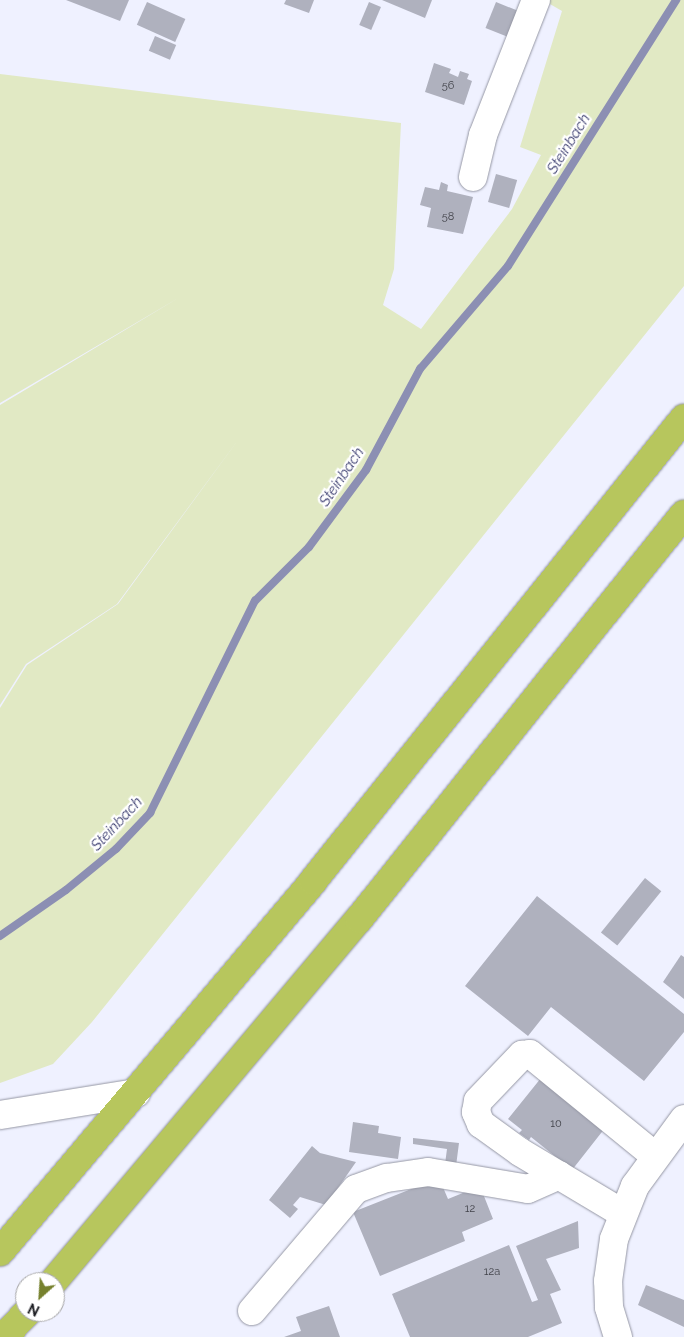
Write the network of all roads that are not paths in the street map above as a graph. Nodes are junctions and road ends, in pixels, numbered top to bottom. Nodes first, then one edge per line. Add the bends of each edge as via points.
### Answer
1 (536, 0) edge
2 (473, 177) dead end
3 (684, 418) edge
4 (684, 514) edge
5 (136, 1093) junction
6 (0, 1115) edge
7 (684, 1119) edge
8 (655, 1156) junction
9 (559, 1175) junction
10 (622, 1213) junction
11 (0, 1252) edge
12 (61, 1272) edge
13 (252, 1311) dead end
14 (18, 1322) edge
15 (4, 1337) edge
16 (618, 1337) edge

1 - 2 street via 483,135
3 - 5 highway via 313,880
4 - 12 highway via 353,927
5 - 6 street
5 - 11 highway
7 - 8 street
8 - 9 street via 530,1054 522,1055 478,1101 476,1112 481,1124
8 - 10 street
9 - 10 street
9 - 13 street via 528,1189 428,1172 387,1178 356,1189
10 - 16 street via 608,1281 609,1306
14 - 15 highway

